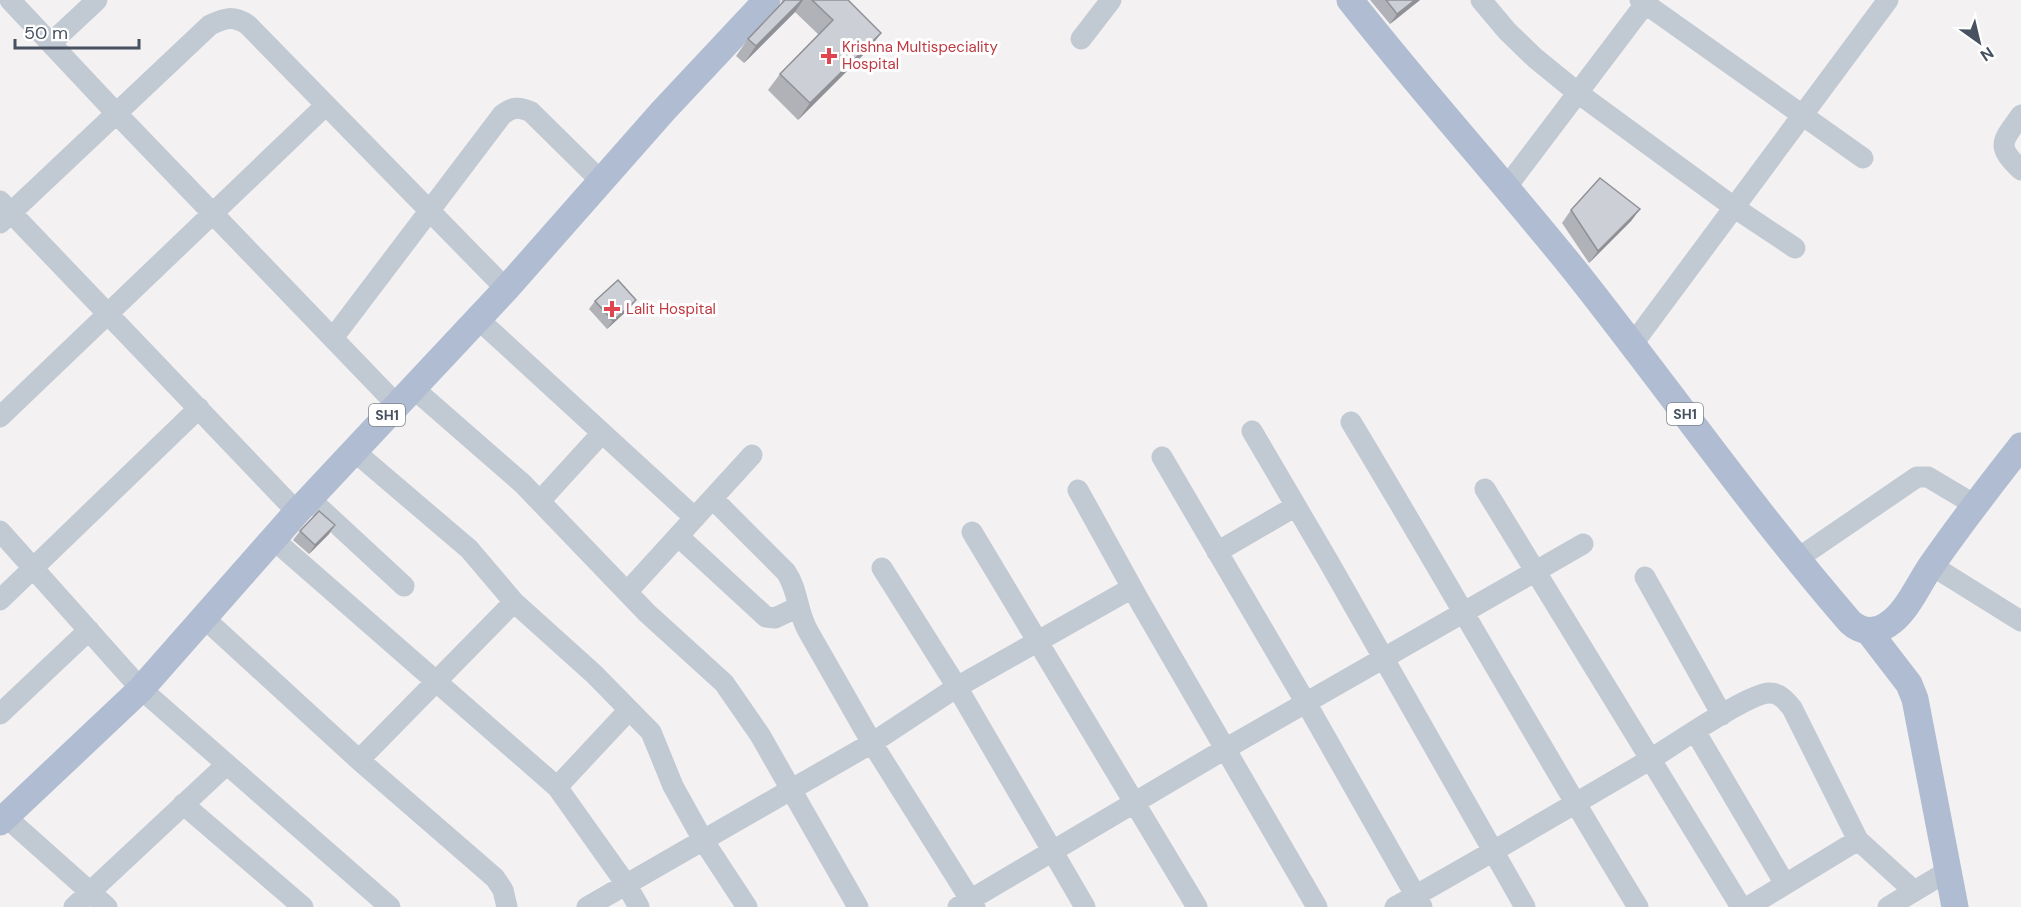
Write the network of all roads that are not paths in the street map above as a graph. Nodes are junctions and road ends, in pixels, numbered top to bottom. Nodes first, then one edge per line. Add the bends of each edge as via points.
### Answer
1 (10, 0) edge
2 (97, 0) edge
3 (767, 0) edge
4 (1111, 0) edge
5 (1350, 0) edge
6 (1481, 0) edge
7 (1888, 0) edge
8 (1644, 2) edge
9 (1081, 39) dead end
10 (51, 43) junction
11 (1578, 93) junction
12 (326, 105) junction
13 (117, 114) junction
14 (1803, 115) junction
15 (2021, 115) edge
16 (1863, 158) dead end
17 (2021, 170) edge
18 (601, 181) junction
19 (1505, 189) junction
20 (1735, 208) junction
21 (4, 212) edge
22 (431, 212) junction
23 (213, 214) junction
24 (1795, 248) dead end
25 (506, 288) junction
26 (108, 313) junction
27 (478, 319) junction
28 (333, 338) junction
29 (1632, 345) junction
30 (405, 396) junction
31 (199, 408) junction
32 (0, 417) edge
33 (1350, 422) dead end
34 (1252, 431) dead end
35 (602, 433) junction
36 (2021, 446) edge
37 (354, 451) junction
38 (752, 455) dead end
39 (1162, 457) dead end
40 (1485, 489) dead end
41 (1078, 490) dead end
42 (713, 498) junction
43 (540, 501) junction
44 (1975, 505) junction
45 (304, 506) junction
46 (1296, 506) junction
47 (695, 518) junction
48 (0, 531) edge
49 (972, 532) dead end
50 (678, 537) junction
51 (273, 540) junction
52 (1583, 544) dead end
53 (1217, 552) junction
54 (1797, 559) junction
55 (1931, 565) junction
56 (33, 568) junction
57 (882, 568) dead end
58 (1535, 571) junction
59 (1645, 577) dead end
60 (404, 586) dead end
61 (1132, 588) junction
62 (627, 592) junction
63 (0, 600) edge
64 (514, 602) junction
65 (798, 607) junction
66 (1465, 613) junction
67 (204, 618) junction
68 (2021, 621) edge
69 (89, 630) junction
70 (1869, 632) junction
71 (1039, 643) junction
72 (1383, 658) junction
73 (436, 682) junction
74 (957, 687) junction
75 (141, 689) junction
76 (1306, 704) junction
77 (629, 710) junction
78 (0, 714) edge
79 (1722, 715) junction
80 (1695, 731) junction
81 (872, 743) junction
82 (1225, 749) junction
83 (1651, 758) junction
84 (359, 760) junction
85 (226, 764) junction
86 (557, 787) junction
87 (790, 790) junction
88 (1135, 802) junction
89 (1574, 803) junction
90 (183, 804) junction
91 (3, 820) edge
92 (703, 840) junction
93 (1858, 840) junction
94 (1053, 851) junction
95 (1493, 851) junction
96 (1948, 871) junction
97 (626, 884) junction
98 (1785, 884) junction
99 (1914, 891) junction
100 (90, 892) junction
101 (1418, 902) edge
102 (968, 904) edge
103 (74, 907) edge
104 (107, 907) edge
105 (303, 907) edge
106 (390, 907) edge
107 (507, 907) edge
108 (586, 907) edge
109 (639, 907) edge
110 (747, 907) edge
111 (858, 907) edge
112 (1085, 907) edge
113 (1197, 907) edge
114 (1317, 907) edge
115 (1395, 907) edge
116 (1525, 907) edge
117 (1638, 907) edge
118 (1741, 907) edge
119 (1748, 907) edge
120 (1888, 907) edge
121 (1955, 907) edge

1 - 10 street
2 - 10 street
3 - 18 main road, SH1
4 - 9 street
5 - 19 main road, SH1
6 - 11 street via 1521,45
7 - 14 street
8 - 11 street
8 - 14 street
10 - 13 street
11 - 19 street
11 - 20 street
12 - 13 street via 248,25 236,18 224,18 210,25
12 - 22 street
12 - 23 street
13 - 21 street
13 - 23 street
14 - 16 street
14 - 20 street
15 - 17 street via 2004,141 2008,157
18 - 22 street via 531,112 522,107 511,108
18 - 25 main road, SH1
19 - 29 main road, SH1
20 - 24 street
20 - 29 street
21 - 26 street
22 - 25 street
22 - 28 street
23 - 26 street
23 - 28 street
25 - 27 main road, SH1
26 - 31 street
26 - 32 street
27 - 30 main road, SH1
27 - 35 street
28 - 30 street
29 - 54 main road, SH1
30 - 37 main road, SH1
30 - 43 street
31 - 45 street
31 - 56 street
33 - 66 street
34 - 46 street
35 - 43 street
35 - 47 street
36 - 44 main road
37 - 45 main road, SH1
37 - 64 street via 469,549
38 - 42 street
39 - 53 street
40 - 58 street
41 - 61 street
42 - 47 street
42 - 65 street via 786,572 792,580
43 - 62 street
44 - 54 street via 1928,477 1917,477
44 - 55 main road
45 - 51 main road, SH1
45 - 60 street
46 - 53 street
46 - 72 street
47 - 50 street
48 - 56 street
49 - 71 street
50 - 62 street
50 - 65 street via 766,617 775,618
51 - 67 main road, SH1
51 - 73 street
52 - 58 street
53 - 76 street
54 - 70 main road, SH1 via 1850,622
55 - 68 street
55 - 70 main road via 1897,617 1885,627
56 - 63 street
56 - 69 street
57 - 74 street
58 - 66 street
58 - 83 street
59 - 79 street
61 - 71 street
61 - 82 street
62 - 87 street via 724,682 760,735
64 - 73 street
64 - 77 street
65 - 81 street
66 - 72 street
66 - 89 street
67 - 75 main road, SH1
67 - 84 street
69 - 75 street
69 - 78 street
70 - 96 main road via 1909,684 1915,699
71 - 74 street
71 - 88 street
72 - 76 street
72 - 95 street
73 - 84 street
73 - 86 street
74 - 81 street
74 - 94 street
75 - 85 street
75 - 91 main road, SH1
76 - 82 street
76 - 101 street
77 - 86 street
77 - 92 street via 651,732 673,786
79 - 80 street
79 - 93 street via 1754,697 1770,693 1784,697
80 - 83 street
80 - 98 street
81 - 87 street
81 - 102 street
82 - 88 street
82 - 114 street
83 - 89 street
83 - 118 street
84 - 107 street via 495,878
85 - 90 street
85 - 106 street
86 - 97 street
87 - 92 street
87 - 111 street
88 - 94 street
88 - 113 street
89 - 95 street
89 - 117 street
90 - 100 street
90 - 105 street
91 - 100 street
92 - 97 street
92 - 110 street
93 - 98 street
93 - 99 street
94 - 102 street
94 - 112 street
95 - 101 street
95 - 116 street
96 - 99 street
96 - 121 main road
97 - 108 street
97 - 109 street
98 - 119 street
99 - 120 street
100 - 103 street
100 - 104 street
101 - 115 street

